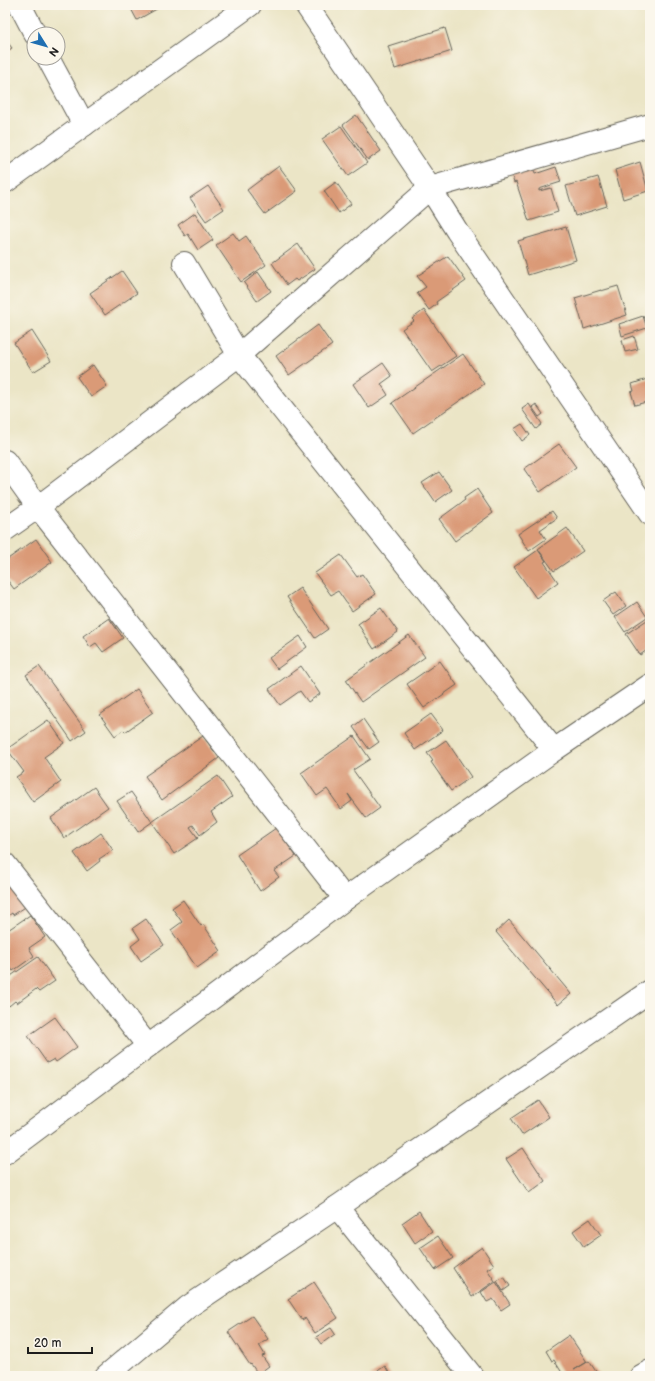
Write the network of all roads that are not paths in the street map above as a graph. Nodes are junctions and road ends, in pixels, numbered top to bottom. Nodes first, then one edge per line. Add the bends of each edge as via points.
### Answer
1 (20, 5) edge
2 (250, 5) edge
3 (310, 6) edge
4 (31, 26) edge
5 (52, 66) edge
6 (84, 125) junction
7 (650, 125) edge
8 (5, 182) edge
9 (430, 188) junction
10 (184, 263) dead end
11 (239, 355) junction
12 (5, 461) edge
13 (38, 507) junction
14 (650, 514) edge
15 (5, 530) edge
16 (650, 685) edge
17 (554, 750) junction
18 (5, 864) edge
19 (345, 899) junction
20 (649, 994) edge
21 (148, 1046) junction
22 (5, 1153) edge
23 (337, 1207) junction
24 (650, 1371) edge
25 (106, 1376) edge
26 (472, 1376) edge
27 (641, 1376) edge

1 - 4 street
2 - 6 street
3 - 9 street
5 - 6 street
6 - 8 street
7 - 9 street
9 - 11 street
9 - 14 street
10 - 11 street
11 - 13 street
11 - 17 street
12 - 13 street
13 - 15 street
13 - 19 street
16 - 17 street
17 - 19 street
18 - 21 street
19 - 21 street
20 - 23 street
21 - 22 street
23 - 25 street via 188,1308
23 - 26 street
24 - 27 street

